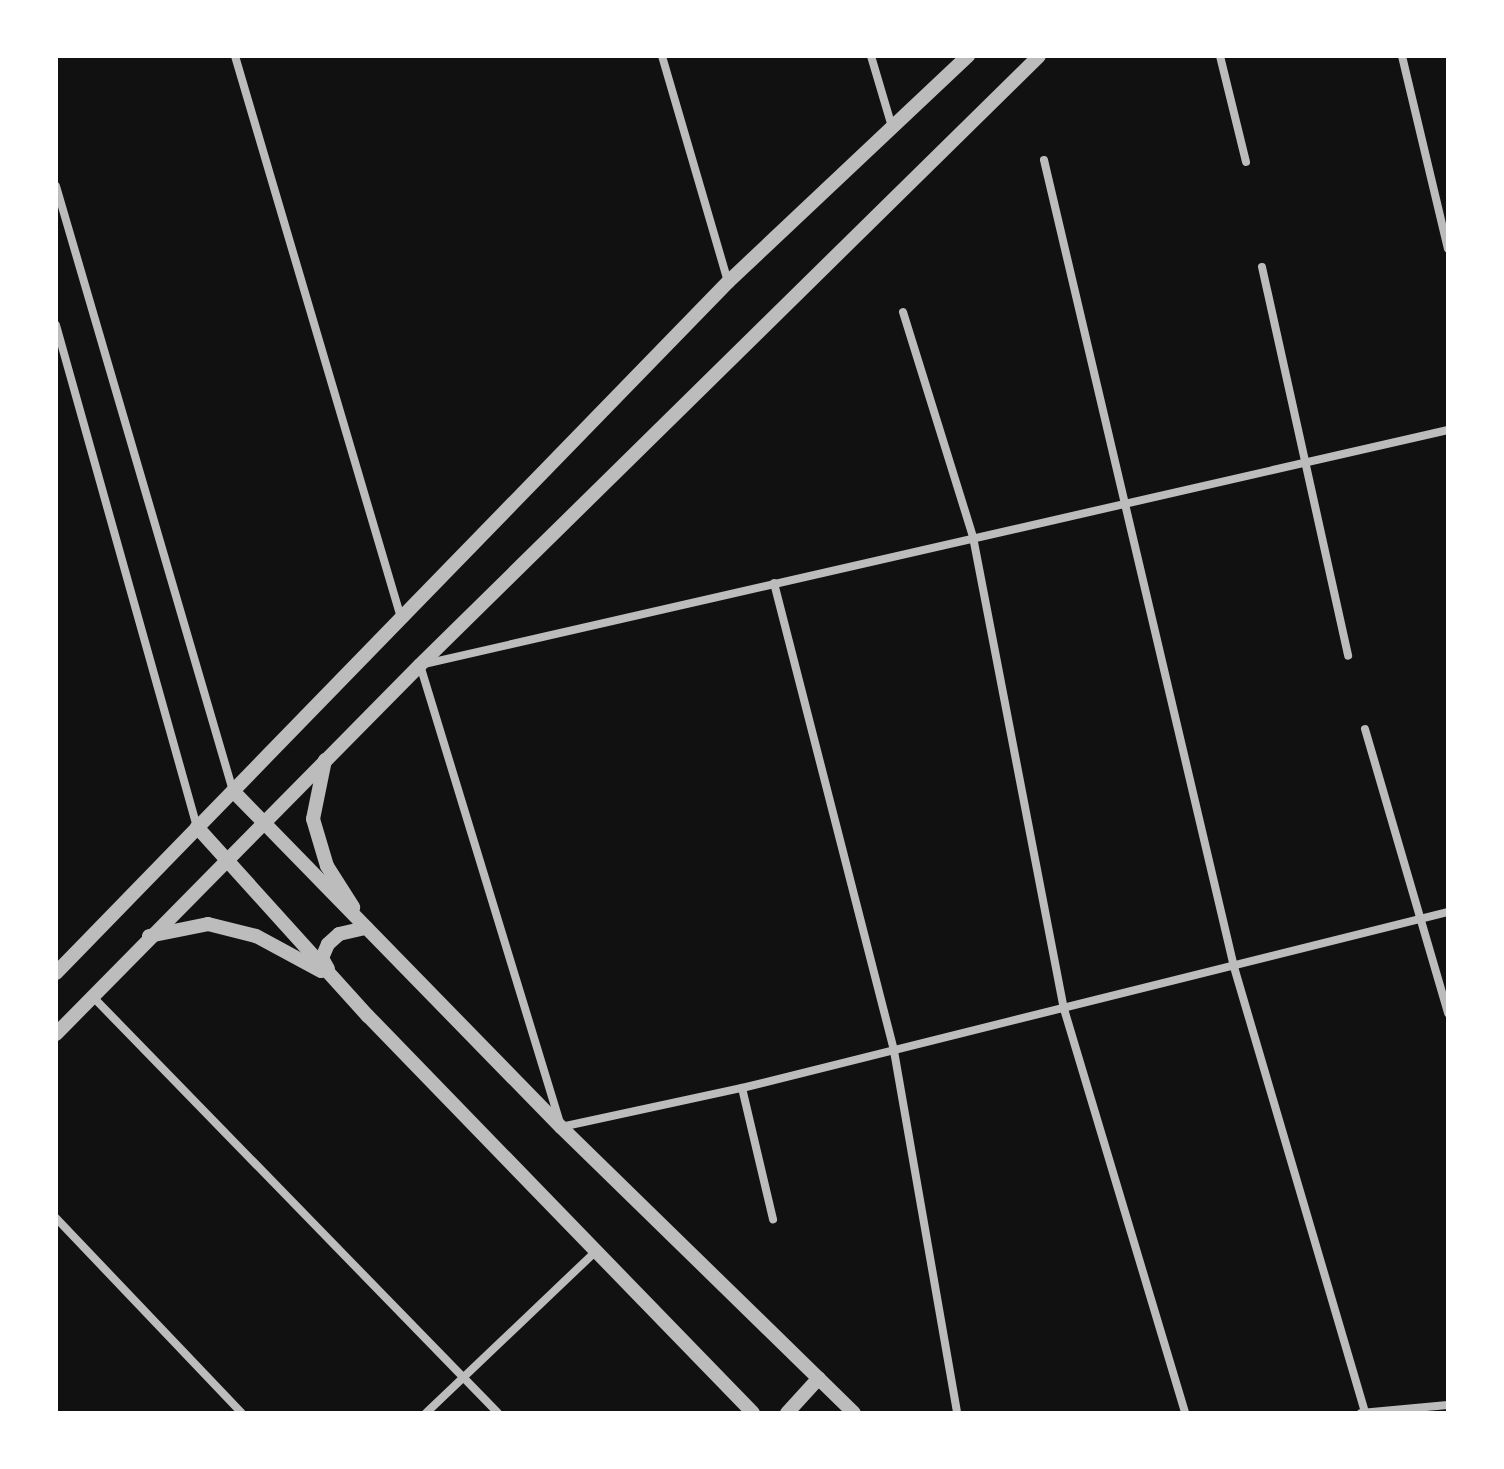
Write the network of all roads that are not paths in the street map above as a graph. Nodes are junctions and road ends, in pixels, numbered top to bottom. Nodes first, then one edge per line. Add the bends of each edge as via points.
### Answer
1 (235, 56) edge
2 (662, 56) edge
3 (871, 56) edge
4 (968, 56) edge
5 (1039, 56) edge
6 (1220, 56) edge
7 (1402, 56) edge
8 (892, 127) junction
9 (1044, 160) dead end
10 (1246, 162) dead end
11 (56, 186) edge
12 (1448, 249) edge
13 (1262, 267) dead end
14 (728, 282) junction
15 (903, 312) dead end
16 (56, 325) edge
17 (1448, 430) edge
18 (1303, 465) junction
19 (1124, 501) junction
20 (973, 537) junction
21 (774, 583) junction
22 (401, 619) junction
23 (1348, 656) dead end
24 (420, 665) junction
25 (1365, 729) dead end
26 (325, 760) junction
27 (233, 791) junction
28 (263, 823) junction
29 (197, 827) junction
30 (225, 863) junction
31 (1448, 912) edge
32 (1419, 919) junction
33 (368, 931) junction
34 (148, 937) junction
35 (1234, 967) junction
36 (56, 973) edge
37 (332, 977) junction
38 (94, 998) junction
39 (1064, 1009) junction
40 (1448, 1013) edge
41 (56, 1034) edge
42 (894, 1051) junction
43 (742, 1088) junction
44 (561, 1127) junction
45 (56, 1218) edge
46 (773, 1219) dead end
47 (595, 1252) junction
48 (464, 1377) junction
49 (819, 1378) junction
50 (1448, 1405) edge
51 (1362, 1412) edge
52 (242, 1413) edge
53 (426, 1413) edge
54 (498, 1413) edge
55 (753, 1413) edge
56 (787, 1413) edge
57 (854, 1413) edge
58 (957, 1413) edge
59 (1185, 1413) edge

1 - 22 street
2 - 14 street
3 - 8 street
4 - 8 street
5 - 24 street
6 - 10 street
7 - 12 street
8 - 14 street
9 - 19 street
11 - 27 street
13 - 18 street
14 - 22 street
15 - 20 street
16 - 29 street
17 - 18 street
18 - 19 street
18 - 23 street
19 - 20 street
19 - 35 street
20 - 21 street
20 - 39 street
21 - 24 street
21 - 42 street
22 - 27 street
24 - 26 street
24 - 44 street
25 - 32 street
26 - 28 street
26 - 33 street via 313,819 327,866
27 - 28 street
27 - 29 street
28 - 30 street
28 - 33 street
29 - 30 street
29 - 36 street
30 - 34 street
30 - 37 street
31 - 32 street
32 - 35 street
32 - 40 street
33 - 37 street via 339,934 328,944 322,958
33 - 44 street
34 - 37 street via 208,924 256,936
34 - 38 street
35 - 39 street
35 - 51 street
37 - 47 street
38 - 41 street
38 - 48 street
39 - 42 street
39 - 59 street
42 - 43 street
42 - 58 street
43 - 44 street
43 - 46 street
44 - 49 street
45 - 52 street
47 - 48 street
47 - 55 street
48 - 53 street
48 - 54 street
49 - 56 street
49 - 57 street
50 - 51 street

